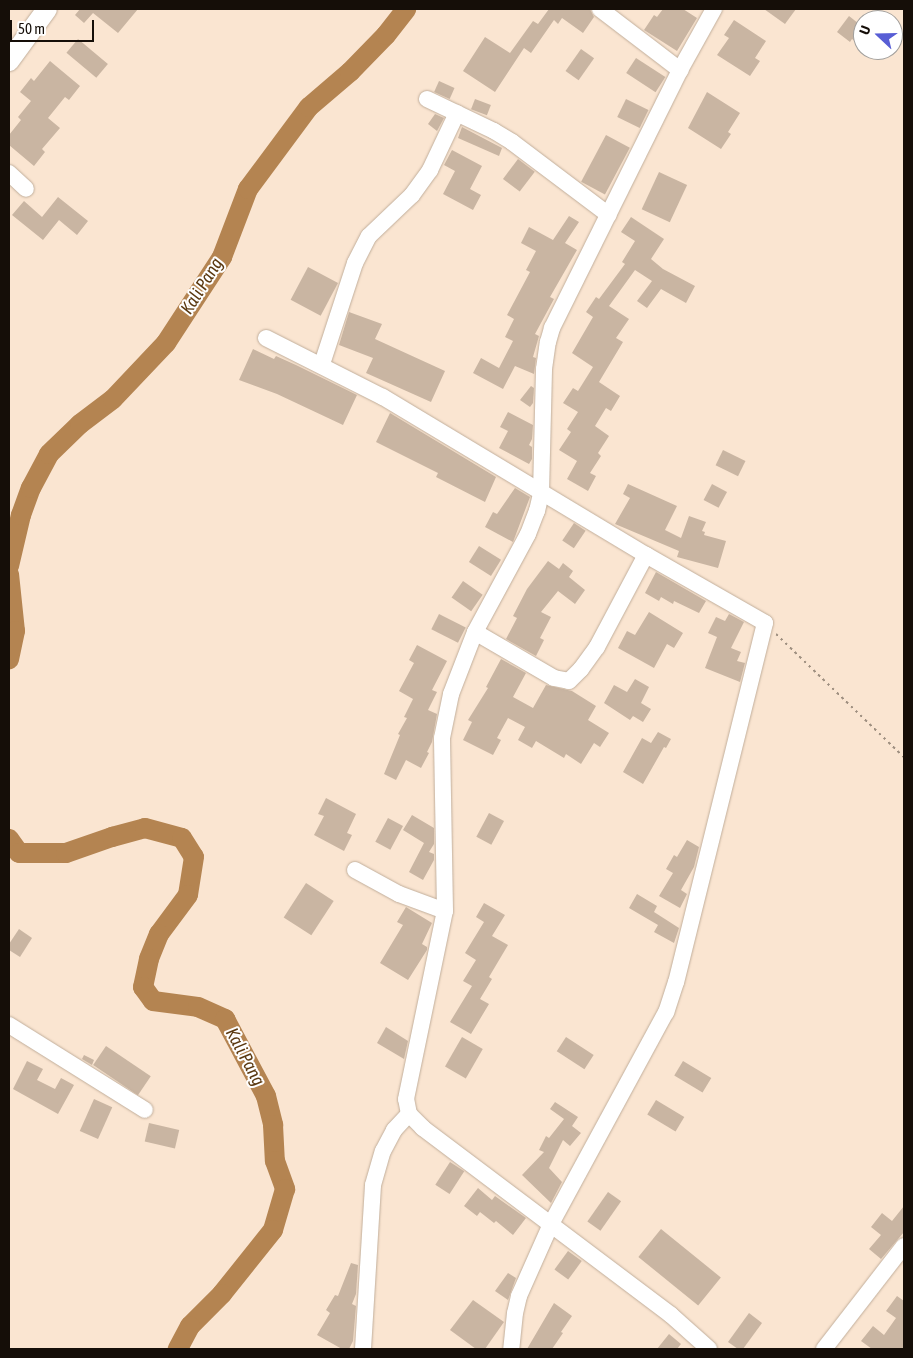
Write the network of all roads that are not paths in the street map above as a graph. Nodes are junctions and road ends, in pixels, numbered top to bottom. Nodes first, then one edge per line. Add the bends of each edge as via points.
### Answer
1 (47, 9) edge
2 (600, 9) edge
3 (711, 10) edge
4 (9, 61) edge
5 (680, 70) junction
6 (427, 99) dead end
7 (457, 113) junction
8 (9, 173) edge
9 (26, 189) dead end
10 (609, 215) junction
11 (266, 338) dead end
12 (322, 364) junction
13 (541, 493) junction
14 (646, 555) junction
15 (475, 632) junction
16 (355, 870) dead end
17 (445, 911) junction
18 (9, 1025) edge
19 (145, 1110) dead end
20 (409, 1114) junction
21 (551, 1224) junction
22 (904, 1246) edge
23 (363, 1349) edge
24 (511, 1349) edge
25 (709, 1349) edge
26 (824, 1349) edge

1 - 4 main road
2 - 5 street
3 - 5 street
5 - 10 street
6 - 7 street
7 - 10 street via 512,142
7 - 12 street via 430,170 412,195 369,236 355,263
8 - 9 street
10 - 13 street via 548,342 544,369
11 - 12 street
12 - 13 street via 383,397
13 - 14 street
13 - 15 street via 528,534
14 - 15 street via 597,646 569,681 554,678
14 - 21 street via 765,623 679,972 666,1012
15 - 17 street via 451,694 442,738
16 - 17 street via 399,894
17 - 20 street via 407,1090
18 - 19 street
20 - 21 street
20 - 23 street via 394,1130 383,1151 373,1185
21 - 24 street via 519,1296
21 - 25 street via 671,1315
22 - 26 street

